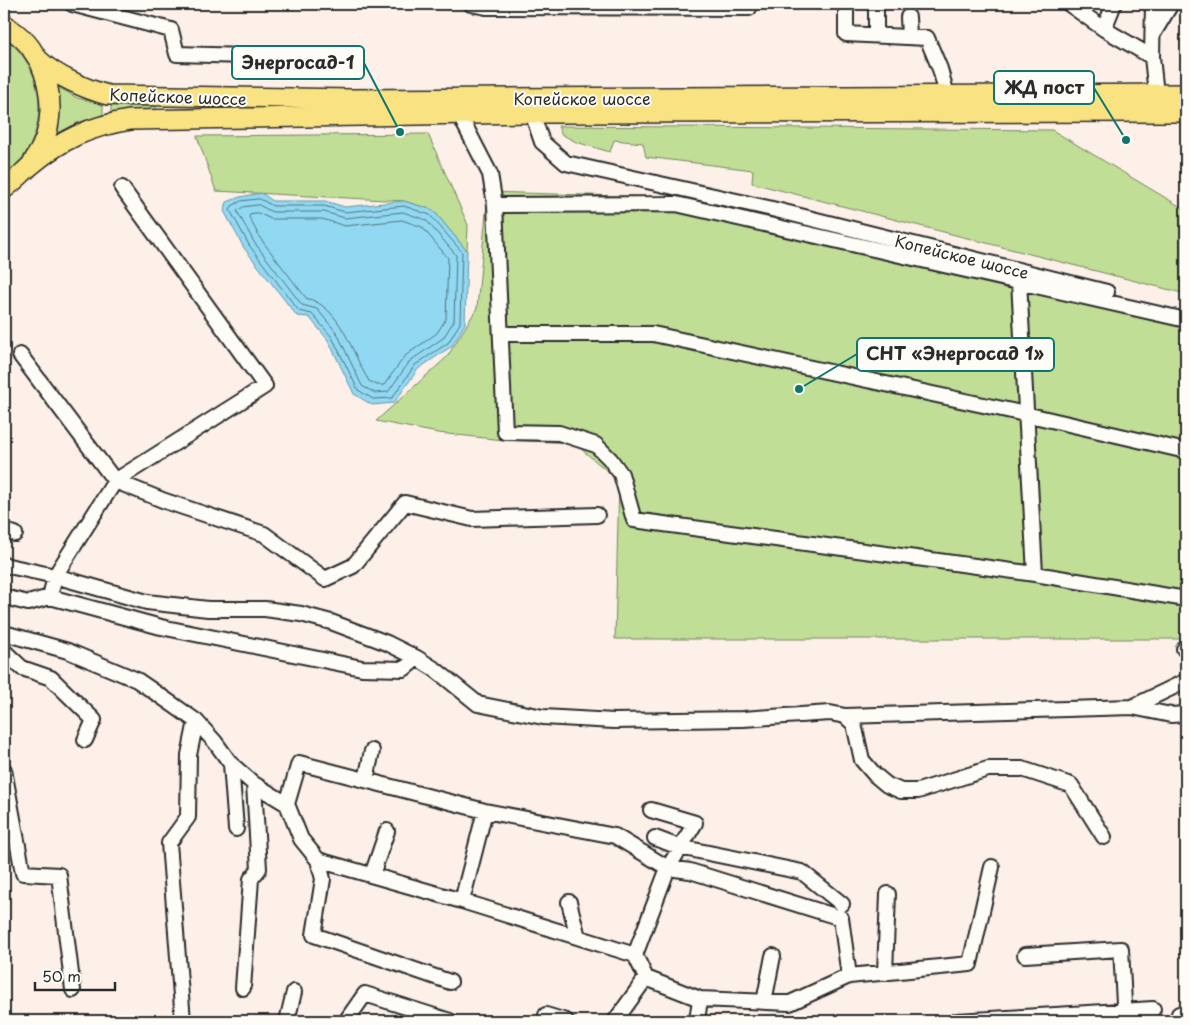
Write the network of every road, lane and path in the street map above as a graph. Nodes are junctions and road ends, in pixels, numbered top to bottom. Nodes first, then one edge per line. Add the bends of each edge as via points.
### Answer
1 (72, 4) edge
2 (471, 4) edge
3 (750, 4) edge
4 (846, 4) edge
5 (876, 4) edge
6 (1069, 4) edge
7 (1114, 4) edge
8 (1153, 4) edge
9 (1170, 4) edge
10 (908, 17) dead end
11 (4, 24) edge
12 (1104, 29) junction
13 (876, 35) junction
14 (1153, 35) junction
15 (908, 36) junction
16 (1152, 57) junction
17 (319, 58) dead end
18 (39, 60) junction
19 (1156, 94) junction
20 (1186, 94) edge
21 (947, 95) junction
22 (1186, 112) edge
23 (532, 113) junction
24 (459, 114) junction
25 (29, 167) junction
26 (4, 188) edge
27 (122, 188) dead end
28 (495, 205) junction
29 (1019, 281) junction
30 (1186, 312) edge
31 (1186, 320) edge
32 (501, 334) junction
33 (20, 355) dead end
34 (1025, 414) junction
35 (1186, 450) edge
36 (115, 481) junction
37 (597, 514) dead end
38 (4, 565) edge
39 (1035, 574) junction
40 (55, 576) junction
41 (4, 597) edge
42 (50, 597) junction
43 (1186, 599) edge
44 (4, 633) edge
45 (4, 651) edge
46 (417, 658) junction
47 (1186, 681) edge
48 (1132, 707) junction
49 (1186, 714) edge
50 (845, 716) junction
51 (196, 721) junction
52 (85, 740) dead end
53 (372, 751) dead end
54 (231, 764) junction
55 (4, 770) edge
56 (366, 780) junction
57 (254, 784) junction
58 (287, 804) junction
59 (651, 810) dead end
60 (485, 811) junction
61 (236, 829) dead end
62 (387, 831) dead end
63 (654, 838) dead end
64 (1104, 838) dead end
65 (679, 848) junction
66 (318, 860) junction
67 (992, 867) dead end
68 (668, 868) junction
69 (372, 875) junction
70 (888, 894) dead end
71 (462, 901) junction
72 (568, 902) dead end
73 (842, 904) dead end
74 (578, 937) junction
75 (635, 955) junction
76 (1025, 955) dead end
77 (773, 956) dead end
78 (885, 973) junction
79 (849, 976) junction
80 (646, 978) junction
81 (450, 982) dead end
82 (243, 988) dead end
83 (73, 990) dead end
84 (294, 992) dead end
85 (700, 999) junction
86 (764, 1002) junction
87 (1153, 1009) dead end
88 (546, 1015) dead end
89 (1125, 1016) edge
90 (184, 1021) edge
91 (287, 1021) edge
92 (346, 1021) edge
93 (450, 1021) edge
94 (566, 1021) edge
95 (615, 1021) edge
96 (696, 1021) edge
97 (957, 1021) edge

1 - 17 street via 171,30 177,54
2 - 3 street via 486,7 749,8
4 - 13 street via 846,34
5 - 13 street
6 - 12 street
7 - 12 street
8 - 14 street
9 - 14 street
10 - 15 street
11 - 18 main road, Копейское шоссе via 18,34
12 - 16 street
13 - 15 street
14 - 16 street
15 - 21 street via 927,38
16 - 19 street
18 - 21 main road, Копейское шоссе via 93,92 108,95 351,100
18 - 25 main road via 49,86 50,115 44,143
19 - 20 main road, Копейское шоссе
19 - 21 main road, Копейское шоссе
22 - 23 main road, Копейское шоссе
23 - 24 main road, Копейское шоссе
23 - 30 street, Копейское шоссе via 542,142 566,163 768,208
24 - 25 main road, Копейское шоссе via 130,120 87,130 54,147
24 - 28 street via 490,174
25 - 26 main road, Копейское шоссе
27 - 36 street via 265,386
28 - 29 street via 676,204
28 - 32 street
29 - 31 street
29 - 34 street
32 - 34 street via 653,334
32 - 39 street via 505,432 559,433 596,445 621,474 634,520
33 - 36 street
34 - 35 street
34 - 39 street
36 - 37 street via 165,502 264,534 325,579 353,566 405,503 472,519
36 - 40 street
38 - 40 street
39 - 43 street
40 - 42 street
40 - 46 street via 147,602 301,614 332,622
41 - 42 street via 28,603
42 - 46 street via 161,627 362,668 404,669
44 - 51 street via 68,652 137,680
45 - 52 street via 22,668 51,678 94,720
46 - 50 street via 478,704 543,717 614,721 743,719 830,713
47 - 48 street
48 - 49 street via 1171,715
48 - 50 street
50 - 64 street via 854,724 862,760 887,785 901,791 918,792 988,769 1022,769 1070,785
51 - 54 street
51 - 90 street via 189,755 188,817 169,843
53 - 56 street
54 - 57 street
54 - 61 street
55 - 83 street via 23,873 59,875
56 - 58 street via 299,763
56 - 60 street
57 - 58 street
57 - 82 street via 259,870 251,878
58 - 66 street via 301,839
59 - 65 street via 695,823
60 - 68 street via 616,836
60 - 71 street
62 - 69 street
63 - 65 street
65 - 68 street
65 - 73 street via 802,872
66 - 69 street
66 - 81 street via 323,879 314,935
67 - 78 street via 970,964
68 - 75 street
68 - 79 street via 690,871 841,918
69 - 71 street
70 - 78 street
71 - 74 street
72 - 74 street
74 - 75 street
75 - 80 street
76 - 89 street via 1121,949
77 - 86 street
78 - 79 street
79 - 86 street via 790,1003
80 - 85 street
80 - 95 street
84 - 91 street
85 - 86 street
85 - 96 street
87 - 89 street
88 - 94 street
89 - 97 street
92 - 93 street via 365,994

